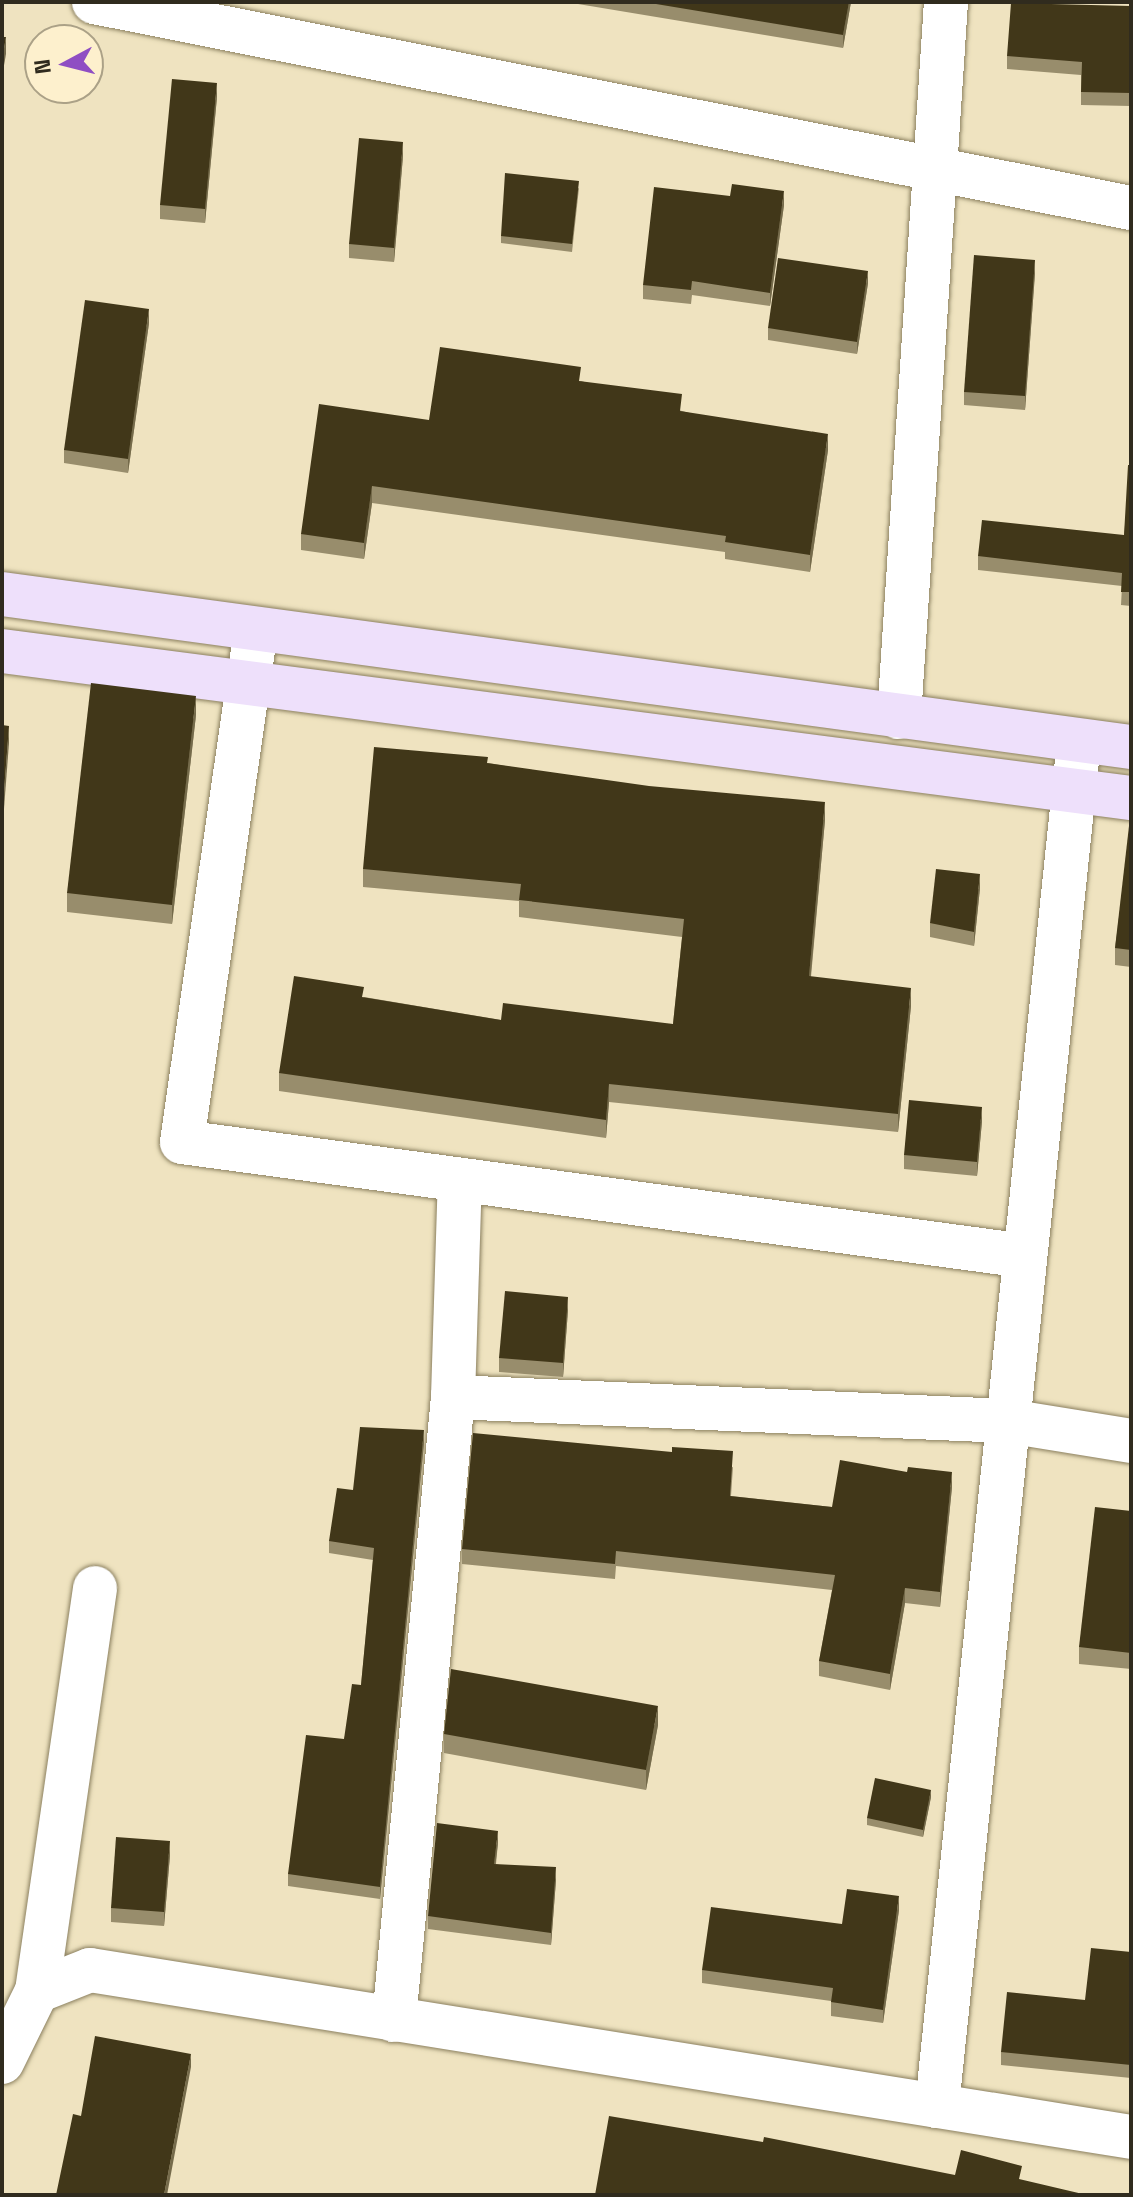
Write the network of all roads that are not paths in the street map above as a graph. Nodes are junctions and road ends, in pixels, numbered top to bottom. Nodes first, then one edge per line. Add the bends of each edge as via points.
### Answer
1 (94, 2) edge
2 (946, 2) edge
3 (935, 168) junction
4 (1131, 208) edge
5 (2, 594) edge
6 (256, 629) junction
7 (2, 651) edge
8 (248, 683) junction
9 (899, 717) junction
10 (1079, 742) junction
11 (1131, 747) edge
12 (1074, 791) junction
13 (1131, 798) edge
14 (460, 1180) junction
15 (1025, 1256) junction
16 (453, 1397) junction
17 (1008, 1421) junction
18 (1131, 1441) edge
19 (95, 1588) dead end
20 (37, 1991) junction
21 (394, 2020) junction
22 (2, 2062) edge
23 (937, 2106) junction
24 (1131, 2137) edge

1 - 3 street
2 - 3 street
3 - 4 street
3 - 9 street
5 - 6 street
6 - 8 street
6 - 9 street
7 - 8 street
8 - 12 street
8 - 14 street via 182,1142
9 - 10 street
10 - 11 street
10 - 12 street
12 - 13 street
12 - 15 street
14 - 15 street
14 - 16 street
15 - 17 street
16 - 17 street
16 - 21 street
17 - 18 street
17 - 23 street
19 - 20 street
20 - 21 street via 90,1970
20 - 22 street
21 - 23 street
23 - 24 street

